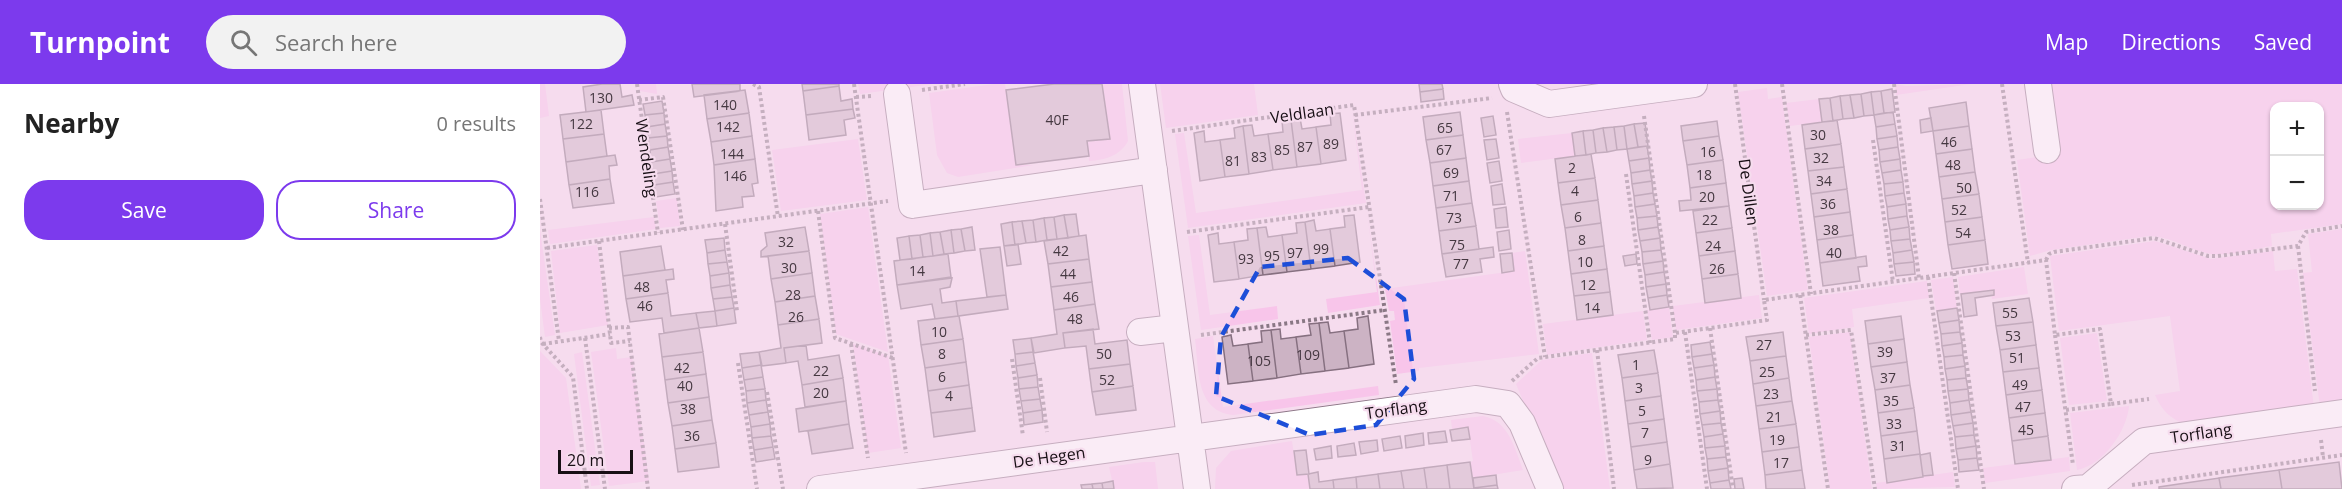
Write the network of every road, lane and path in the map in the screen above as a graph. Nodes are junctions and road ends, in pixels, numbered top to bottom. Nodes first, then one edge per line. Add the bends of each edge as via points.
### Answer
1 (637, 84) edge
2 (753, 84) edge
3 (854, 84) edge
4 (1143, 84) edge
5 (1694, 84) edge
6 (1735, 84) edge
7 (1782, 84) edge
8 (1894, 84) edge
9 (2002, 84) edge
10 (2038, 84) edge
11 (1510, 90) edge
12 (1641, 91) junction
13 (897, 94) dead end
14 (639, 100) junction
15 (1356, 115) junction
16 (1149, 135) junction
17 (1873, 140) dead end
18 (2047, 150) dead end
19 (1154, 170) junction
20 (1626, 174) dead end
21 (540, 198) edge
22 (912, 202) junction
23 (870, 204) junction
24 (1370, 207) junction
25 (818, 211) junction
26 (778, 217) junction
27 (725, 224) junction
28 (2342, 226) edge
29 (683, 230) junction
30 (658, 233) junction
31 (1163, 236) junction
32 (599, 241) junction
33 (2298, 246) junction
34 (547, 248) junction
35 (2046, 260) junction
36 (2028, 263) junction
37 (1954, 273) junction
38 (1928, 277) junction
39 (1919, 278) junction
40 (1893, 282) junction
41 (1811, 294) junction
42 (1800, 295) junction
43 (1764, 300) junction
44 (1385, 310) junction
45 (737, 311) dead end
46 (609, 328) junction
47 (1710, 328) junction
48 (1140, 332) dead end
49 (1685, 332) junction
50 (1176, 333) junction
51 (1675, 333) junction
52 (610, 334) junction
53 (1806, 335) junction
54 (2055, 335) junction
55 (540, 337) edge
56 (585, 338) junction
57 (559, 341) junction
58 (630, 341) junction
59 (851, 343) junction
60 (1650, 343) junction
61 (542, 344) junction
62 (1597, 350) junction
63 (1545, 357) junction
64 (892, 358) junction
65 (1012, 359) dead end
66 (738, 363) dead end
67 (1040, 378) dead end
68 (767, 392) dead end
69 (2149, 399) dead end
70 (1504, 403) junction
71 (2111, 404) junction
72 (1400, 409) junction
73 (2066, 410) junction
74 (2330, 415) edge
75 (1189, 437) junction
76 (2342, 455) edge
77 (2323, 457) junction
78 (1039, 459) junction
79 (910, 477) junction
80 (871, 483) junction
81 (2128, 485) dead end
82 (587, 489) edge
83 (605, 489) edge
84 (648, 489) edge
85 (757, 489) edge
86 (783, 489) edge
87 (820, 489) edge
88 (1197, 489) edge
89 (1550, 489) edge
90 (1614, 489) edge
91 (1707, 489) edge
92 (1733, 489) edge
93 (1828, 489) edge
94 (1875, 489) edge
95 (1958, 489) edge
96 (1984, 489) edge
97 (2076, 489) edge

1 - 14 path, Wendeling
2 - 26 path via 759,87
3 - 23 path
4 - 16 street
5 - 12 street
6 - 43 path, De Dillen
7 - 41 path
8 - 39 path
9 - 36 path
10 - 18 street
11 - 12 street via 1549,104
11 - 15 path
11 - 63 path
12 - 51 path
13 - 22 street
14 - 29 path via 663,97
14 - 30 path, Wendeling
15 - 16 path, Veldlaan via 1354,105
15 - 24 path, Veldlaan
16 - 19 street
17 - 40 path
19 - 22 street
19 - 31 street
20 - 60 path
21 - 34 path
22 - 23 path
23 - 25 path
23 - 64 path
24 - 31 path
24 - 44 path, Veldlaan
25 - 26 path
25 - 59 path via 835,338
26 - 27 path
27 - 29 path
27 - 45 path
28 - 33 path via 2306,232
29 - 30 path
30 - 32 path
31 - 50 street
32 - 34 path
32 - 46 path
33 - 35 path via 2212,256 2154,238 2054,252
33 - 74 path
34 - 57 path
35 - 36 path
35 - 54 path
36 - 37 path
37 - 38 path
37 - 96 path
38 - 39 path
38 - 95 path
39 - 40 path
40 - 41 path
41 - 42 path
42 - 43 path
42 - 53 path
43 - 47 path via 1767,320
44 - 50 path
44 - 72 path, Veldlaan
46 - 52 path
46 - 58 path via 628,327
47 - 49 path
47 - 92 path
48 - 50 street
49 - 51 path
49 - 91 path
50 - 75 street
51 - 60 path via 1676,339
52 - 56 path
52 - 58 path via 611,343
53 - 93 path
53 - 94 path via 1851,330
54 - 71 path via 2100,328
54 - 73 path
55 - 61 path
56 - 57 path
56 - 83 path
57 - 61 path
58 - 84 path
59 - 64 path
59 - 80 path
60 - 62 path
61 - 82 path via 573,377
62 - 63 path
62 - 90 path
63 - 70 path via 1538,358 1510,382
64 - 79 path
65 - 78 path
66 - 85 path
67 - 78 path
68 - 86 path
69 - 71 path
70 - 72 street, Torflang via 1476,399
70 - 89 street via 1522,423
71 - 73 path
72 - 75 street, Torflang
73 - 97 path
74 - 77 path
74 - 97 street, Torflang via 2145,441 2088,488
75 - 78 street, De Hegen
75 - 88 street
76 - 77 path
77 - 81 path
78 - 79 street, De Hegen
79 - 80 street, De Hegen
80 - 87 street, De Hegen

